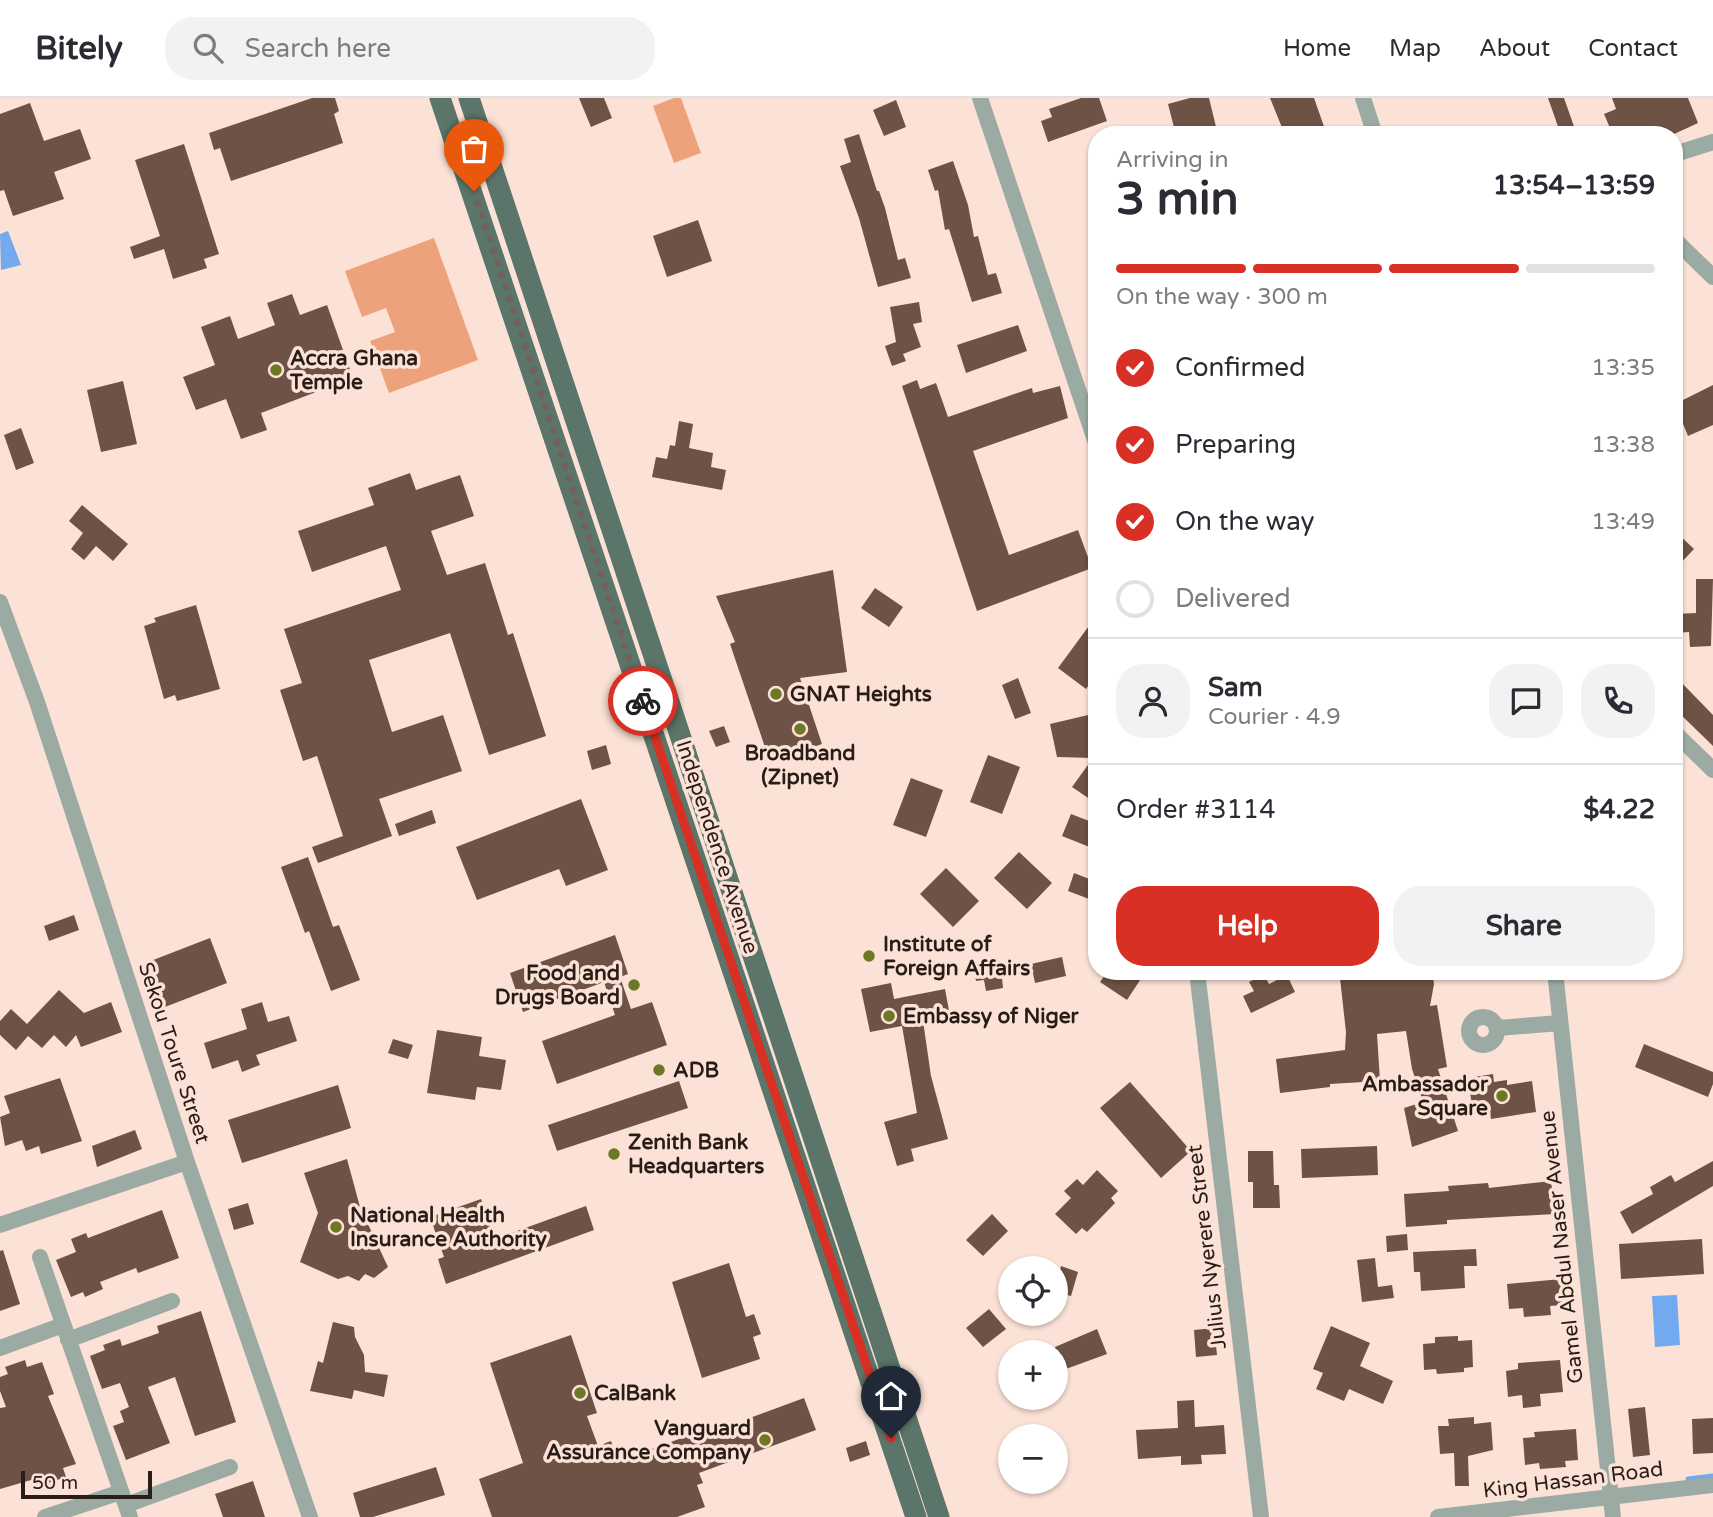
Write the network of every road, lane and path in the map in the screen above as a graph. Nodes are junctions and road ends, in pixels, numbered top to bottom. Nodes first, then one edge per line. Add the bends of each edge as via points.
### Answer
1 (440, 98) edge
2 (469, 98) edge
3 (980, 98) edge
4 (1363, 98) edge
5 (1371, 126) edge
6 (1713, 142) edge
7 (1683, 151) edge
8 (1683, 248) edge
9 (1713, 277) edge
10 (1088, 419) edge
11 (0, 602) edge
12 (1683, 741) edge
13 (1713, 770) edge
14 (1199, 980) edge
15 (1556, 980) edge
16 (1560, 1023) junction
17 (1497, 1028) dead end
18 (187, 1163) junction
19 (0, 1225) edge
20 (40, 1257) dead end
21 (172, 1301) dead end
22 (66, 1332) junction
23 (0, 1349) edge
24 (230, 1466) dead end
25 (1713, 1485) edge
26 (1611, 1495) junction
27 (125, 1505) edge
28 (45, 1517) edge
29 (310, 1517) edge
30 (916, 1517) edge
31 (939, 1517) edge
32 (1261, 1517) edge
33 (1438, 1517) edge
34 (1613, 1517) edge

1 - 30 main road, Independence Avenue
2 - 31 main road, Independence Avenue
3 - 10 street
4 - 5 street
6 - 7 street
8 - 9 street
11 - 18 street, Sekou Toure Street
12 - 13 street
14 - 32 street, Julius Nyerere Street
15 - 16 street, Gamel Abdul Naser Avenue
16 - 17 street
16 - 26 street, Gamel Abdul Naser Avenue
18 - 19 street
18 - 29 street, Sekou Toure Street
20 - 22 street
21 - 22 street
22 - 23 street
22 - 27 street
24 - 27 street
25 - 26 street, King Hassan Road
26 - 33 street, King Hassan Road
26 - 34 street, Gamel Abdul Naser Avenue
27 - 28 street

